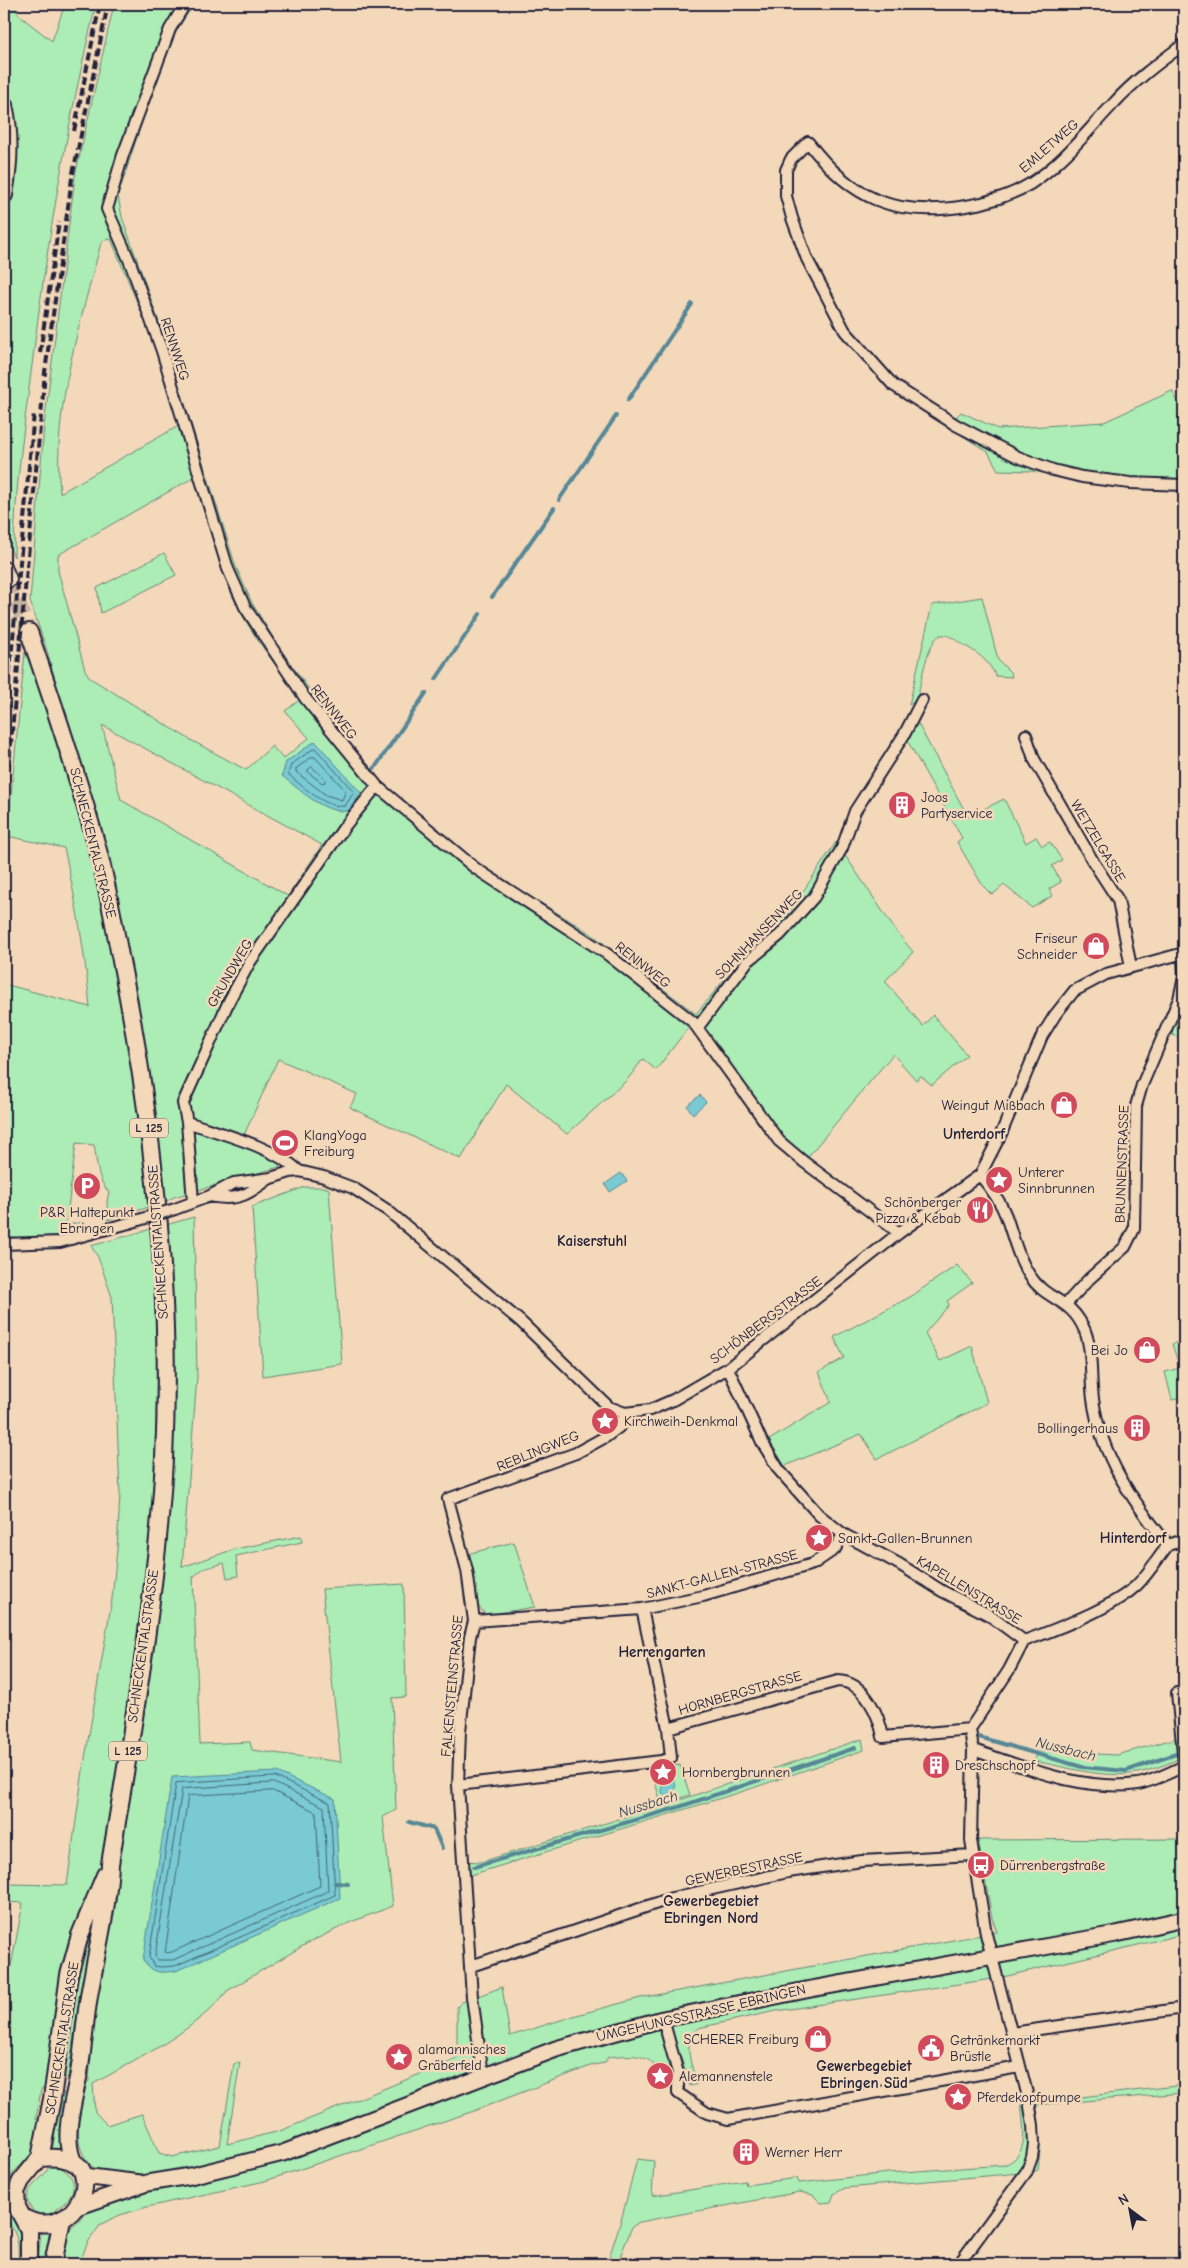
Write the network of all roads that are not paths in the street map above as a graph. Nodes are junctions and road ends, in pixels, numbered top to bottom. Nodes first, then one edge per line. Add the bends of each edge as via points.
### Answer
1 (185, 4) edge
2 (1184, 44) edge
3 (4, 105) edge
4 (4, 196) edge
5 (1184, 485) edge
6 (29, 632) tunnel mouth
7 (922, 700) dead end
8 (1026, 735) dead end
9 (377, 786) junction
10 (1184, 953) edge
11 (1131, 967) junction
12 (1184, 977) edge
13 (698, 1027) junction
14 (187, 1122) junction
15 (299, 1171) junction
16 (980, 1175) junction
17 (271, 1178) junction
18 (210, 1196) junction
19 (193, 1202) junction
20 (899, 1233) junction
21 (4, 1244) edge
22 (1066, 1304) junction
23 (728, 1368) junction
24 (625, 1413) junction
25 (448, 1499) joint
26 (843, 1534) junction
27 (1184, 1540) edge
28 (1168, 1546) junction
29 (642, 1609) junction
30 (474, 1621) junction
31 (1024, 1640) junction
32 (1184, 1692) edge
33 (668, 1728) junction
34 (970, 1729) junction
35 (973, 1750) junction
36 (1184, 1762) edge
37 (458, 1785) junction
38 (974, 1855) junction
39 (110, 1864) junction
40 (1184, 1919) edge
41 (993, 1956) junction
42 (471, 1966) junction
43 (1184, 2008) edge
44 (663, 2019) junction
45 (1012, 2033) junction
46 (1019, 2067) junction
47 (483, 2075) junction
48 (40, 2158) junction
49 (78, 2169) junction
50 (147, 2183) junction
51 (77, 2207) junction
52 (22, 2217) junction
53 (62, 2220) junction
54 (29, 2264) edge
55 (53, 2264) edge
56 (959, 2264) edge

1 - 9 street, RENNWEG via 170,29 123,155 107,208 162,352 228,569 245,607 305,698
2 - 5 street, EMLETWEG via 1116,100 1084,136 1030,184 1004,196 947,210 895,207 878,201 843,180 808,142 798,150 786,170 786,196 807,259 845,331 894,385 956,424 1018,457 1053,470 1130,483
3 - 4 main road via 8,132
6 - 39 main road, SCHNECKENTALSTRASSE / L 125 via 75,766 100,857 137,1045 162,1253 165,1355 162,1478 146,1638
7 - 13 street, SOHNHANSENWEG via 904,735 855,811 842,848 814,897 780,934 747,962
8 - 11 street, WETZELGASSE via 1034,760 1118,900
9 - 13 street, RENNWEG via 475,868 607,954
9 - 14 street, GRUNDWEG via 339,834 246,970 183,1103
10 - 11 street, SCHÖNBERGSTRASSE
10 - 12 street, BRUNNENSTRASSE
11 - 16 street, SCHÖNBERGSTRASSE via 1084,985 1055,1015
12 - 22 street, BRUNNENSTRASSE via 1179,999 1142,1084 1136,1106 1134,1229 1125,1247 1089,1278
13 - 20 street, RENNWEG via 779,1141
14 - 15 street via 288,1161
14 - 19 street, GRUNDWEG
15 - 17 street
15 - 24 street via 353,1188 387,1210 520,1321 609,1407
16 - 20 street, SCHÖNBERGSTRASSE
16 - 22 street via 1000,1203 1020,1260 1030,1277 1040,1288
17 - 18 street via 234,1183
17 - 18 street via 239,1198 224,1200
18 - 19 street
19 - 21 street, bridge via 60,1242
20 - 23 street, SCHÖNBERGSTRASSE
22 - 28 street via 1086,1334 1092,1398 1102,1442 1123,1485
23 - 24 street, SCHÖNBERGSTRASSE via 658,1407
23 - 26 street, KAPELLENSTRASSE via 762,1442 779,1470 812,1509
24 - 25 street, REBLINGWEG via 619,1427 576,1452
25 - 30 street, FALKENSTEINSTRASSE via 467,1570
26 - 29 street, SANKT-GALLEN-STRASSE via 832,1552 813,1564 703,1596
26 - 31 street, KAPELLENSTRASSE via 989,1615
27 - 28 street
28 - 31 street via 1137,1584 1116,1600 1051,1631
29 - 30 street, SANKT-GALLEN-STRASSE
29 - 33 street
30 - 37 street, FALKENSTEINSTRASSE via 461,1722
31 - 34 street via 1009,1670
32 - 36 street via 1177,1693
33 - 34 street, HORNBERGSTRASSE via 838,1681 852,1683 862,1691 881,1723 883,1737
33 - 37 street, HORNBERGSTRASSE via 671,1758 661,1761
34 - 35 street
35 - 36 street via 1039,1771 1096,1784 1139,1784 1159,1778
35 - 38 street via 971,1840
37 - 42 street, FALKENSTEINSTRASSE
38 - 41 street via 983,1918
38 - 42 street, GEWERBESTRASSE via 862,1861 788,1872 672,1898
39 - 48 main road, SCHNECKENTALSTRASSE / L 125 via 80,1935 69,1975 53,2092
39 - 49 main road, SCHNECKENTALSTRASSE / L 125 via 109,1889 84,2023 68,2144 69,2154
40 - 41 street, UMGEHUNGSSTRASSE EBRINGEN
41 - 44 street, UMGEHUNGSSTRASSE EBRINGEN
41 - 45 street
42 - 47 street, FALKENSTEINSTRASSE
43 - 45 street
44 - 46 street via 678,2073 678,2093 706,2113 728,2119
44 - 47 street, UMGEHUNGSSTRASSE EBRINGEN via 574,2043
45 - 46 street
46 - 56 street via 1033,2125 1032,2158 1017,2185
47 - 50 street, UMGEHUNGSSTRASSE EBRINGEN via 283,2153
48 - 49 main road via 63,2158
48 - 52 main road, L 125 via 16,2192 17,2207
49 - 50 street, UMGEHUNGSSTRASSE EBRINGEN
49 - 51 main road, L 125 via 83,2193
50 - 51 street, UMGEHUNGSSTRASSE EBRINGEN
51 - 53 main road
52 - 53 main road via 43,2225
52 - 54 main road, L 125 via 29,2230
53 - 55 main road

